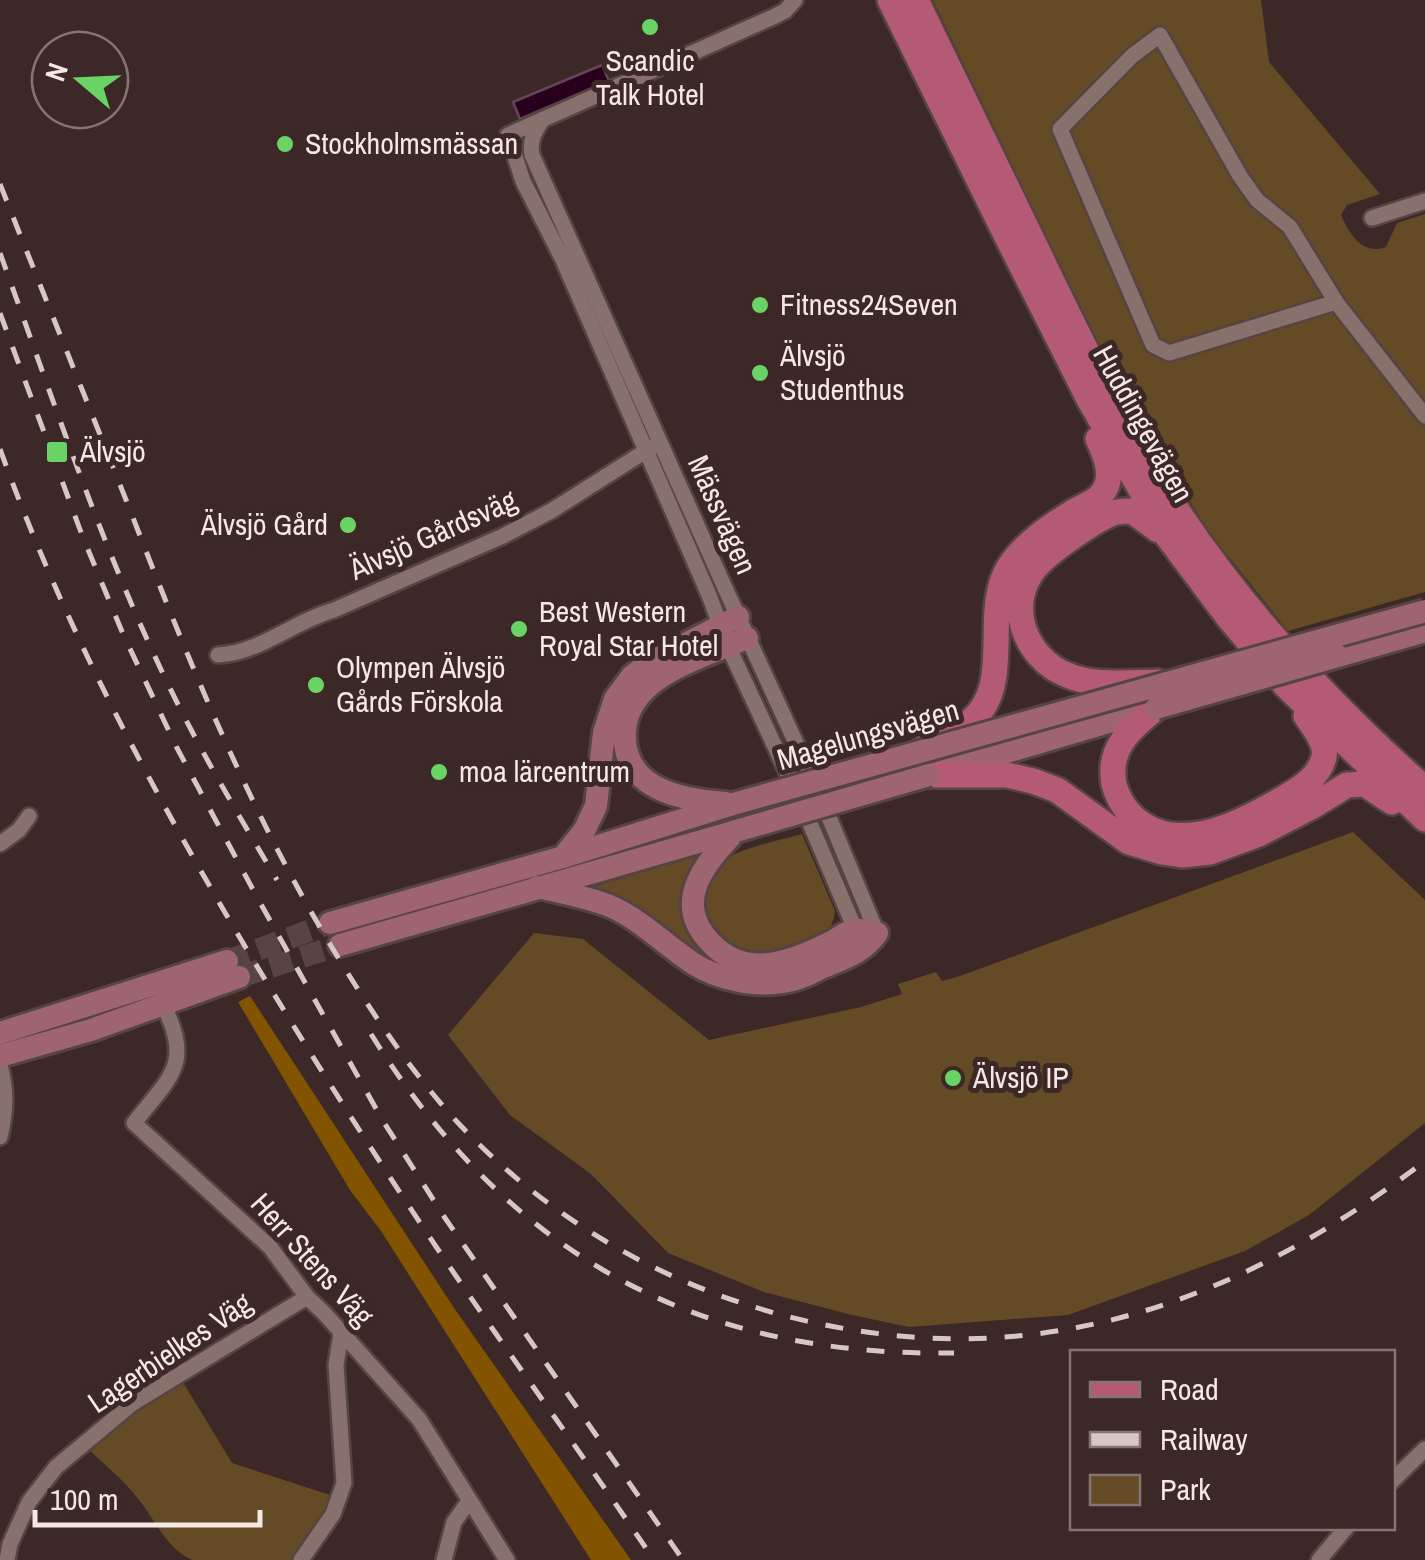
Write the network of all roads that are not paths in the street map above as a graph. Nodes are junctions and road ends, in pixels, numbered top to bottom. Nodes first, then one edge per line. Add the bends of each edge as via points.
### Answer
1 (890, 0) edge
2 (916, 0) edge
3 (794, 2) edge
4 (543, 119) junction
5 (1425, 202) edge
6 (1372, 218) dead end
7 (1006, 235) junction
8 (1336, 302) junction
9 (1425, 416) edge
10 (653, 447) junction
11 (1053, 537) junction
12 (1168, 538) junction
13 (1425, 611) edge
14 (1425, 631) edge
15 (734, 632) junction
16 (218, 655) dead end
17 (1173, 682) junction
18 (1287, 687) junction
19 (1156, 708) junction
20 (925, 763) junction
21 (1425, 788) edge
22 (734, 804) junction
23 (30, 816) dead end
24 (1425, 821) edge
25 (736, 831) junction
26 (0, 844) edge
27 (1164, 844) junction
28 (563, 857) junction
29 (538, 887) junction
30 (866, 937) junction
31 (163, 1005) junction
32 (0, 1033) edge
33 (0, 1056) edge
34 (0, 1065) edge
35 (2, 1110) edge
36 (0, 1138) edge
37 (306, 1297) junction
38 (341, 1333) junction
39 (1425, 1450) edge
40 (1395, 1479) edge
41 (469, 1501) junction
42 (1344, 1530) edge
43 (7, 1560) edge
44 (301, 1560) edge
45 (444, 1560) edge
46 (507, 1560) edge
47 (1319, 1560) edge

1 - 7 main road, Huddingevägen
2 - 21 main road, Huddingevägen via 1069,316 1155,475 1243,600 1318,688
3 - 4 street
4 - 10 street, Mässvägen via 532,155
4 - 10 street, Mässvägen via 508,136 523,181
5 - 6 street
7 - 11 main road via 1010,265 1110,472 1102,495
7 - 12 main road, Huddingevägen
8 - 8 street via 1168,353 1153,344 1060,129 1160,34 1240,176 1290,228
8 - 9 street
10 - 15 street, Mässvägen
10 - 16 street, Älvsjö Gårdsväg via 503,536 273,638
11 - 12 main road via 1132,511
11 - 17 main road, bridge via 1021,604 1022,626 1044,664 1096,682
11 - 20 main road via 1018,554 1006,573 994,681 973,720
12 - 18 main road, Huddingevägen
13 - 17 main road, Magelungsvägen, bridge
14 - 19 main road, Magelungsvägen, bridge
15 - 22 main road via 650,684 631,707 624,739 631,763 652,786
15 - 28 main road via 652,661 632,676 615,699 604,733 596,806
15 - 30 street, Mässvägen via 800,800
17 - 20 main road, Magelungsvägen, bridge
18 - 24 main road, Huddingevägen
18 - 27 main road via 1325,750 1318,770 1301,788 1248,818
19 - 20 main road, Magelungsvägen
19 - 27 main road via 1118,746 1114,784 1124,808
20 - 22 main road, Magelungsvägen, bridge
20 - 25 main road, Magelungsvägen, bridge
20 - 27 main road via 1057,790 1129,842
22 - 28 main road, Magelungsvägen
23 - 26 street
24 - 27 main road via 1365,784 1348,785 1210,852 1182,854
25 - 29 main road, Magelungsvägen
25 - 30 main road via 706,863 694,893 696,922 717,950 753,964
28 - 29 main road, Magelungsvägen via 335,934
29 - 30 main road via 613,908 696,966 742,981 781,983 804,976
31 - 32 main road via 233,969
31 - 33 main road
31 - 37 street, Herr Stens Väg via 178,1058 134,1123 270,1248
34 - 35 street
35 - 36 street
37 - 38 street, Herr Stens Väg
37 - 43 street, Lagerbielkes Väg via 134,1403 56,1467 29,1502
38 - 41 street, Herr Stens Väg via 419,1419
38 - 44 street via 336,1365 344,1483 333,1514
39 - 40 street
41 - 45 street via 454,1522
41 - 46 street, Herr Stens Väg
42 - 47 street

